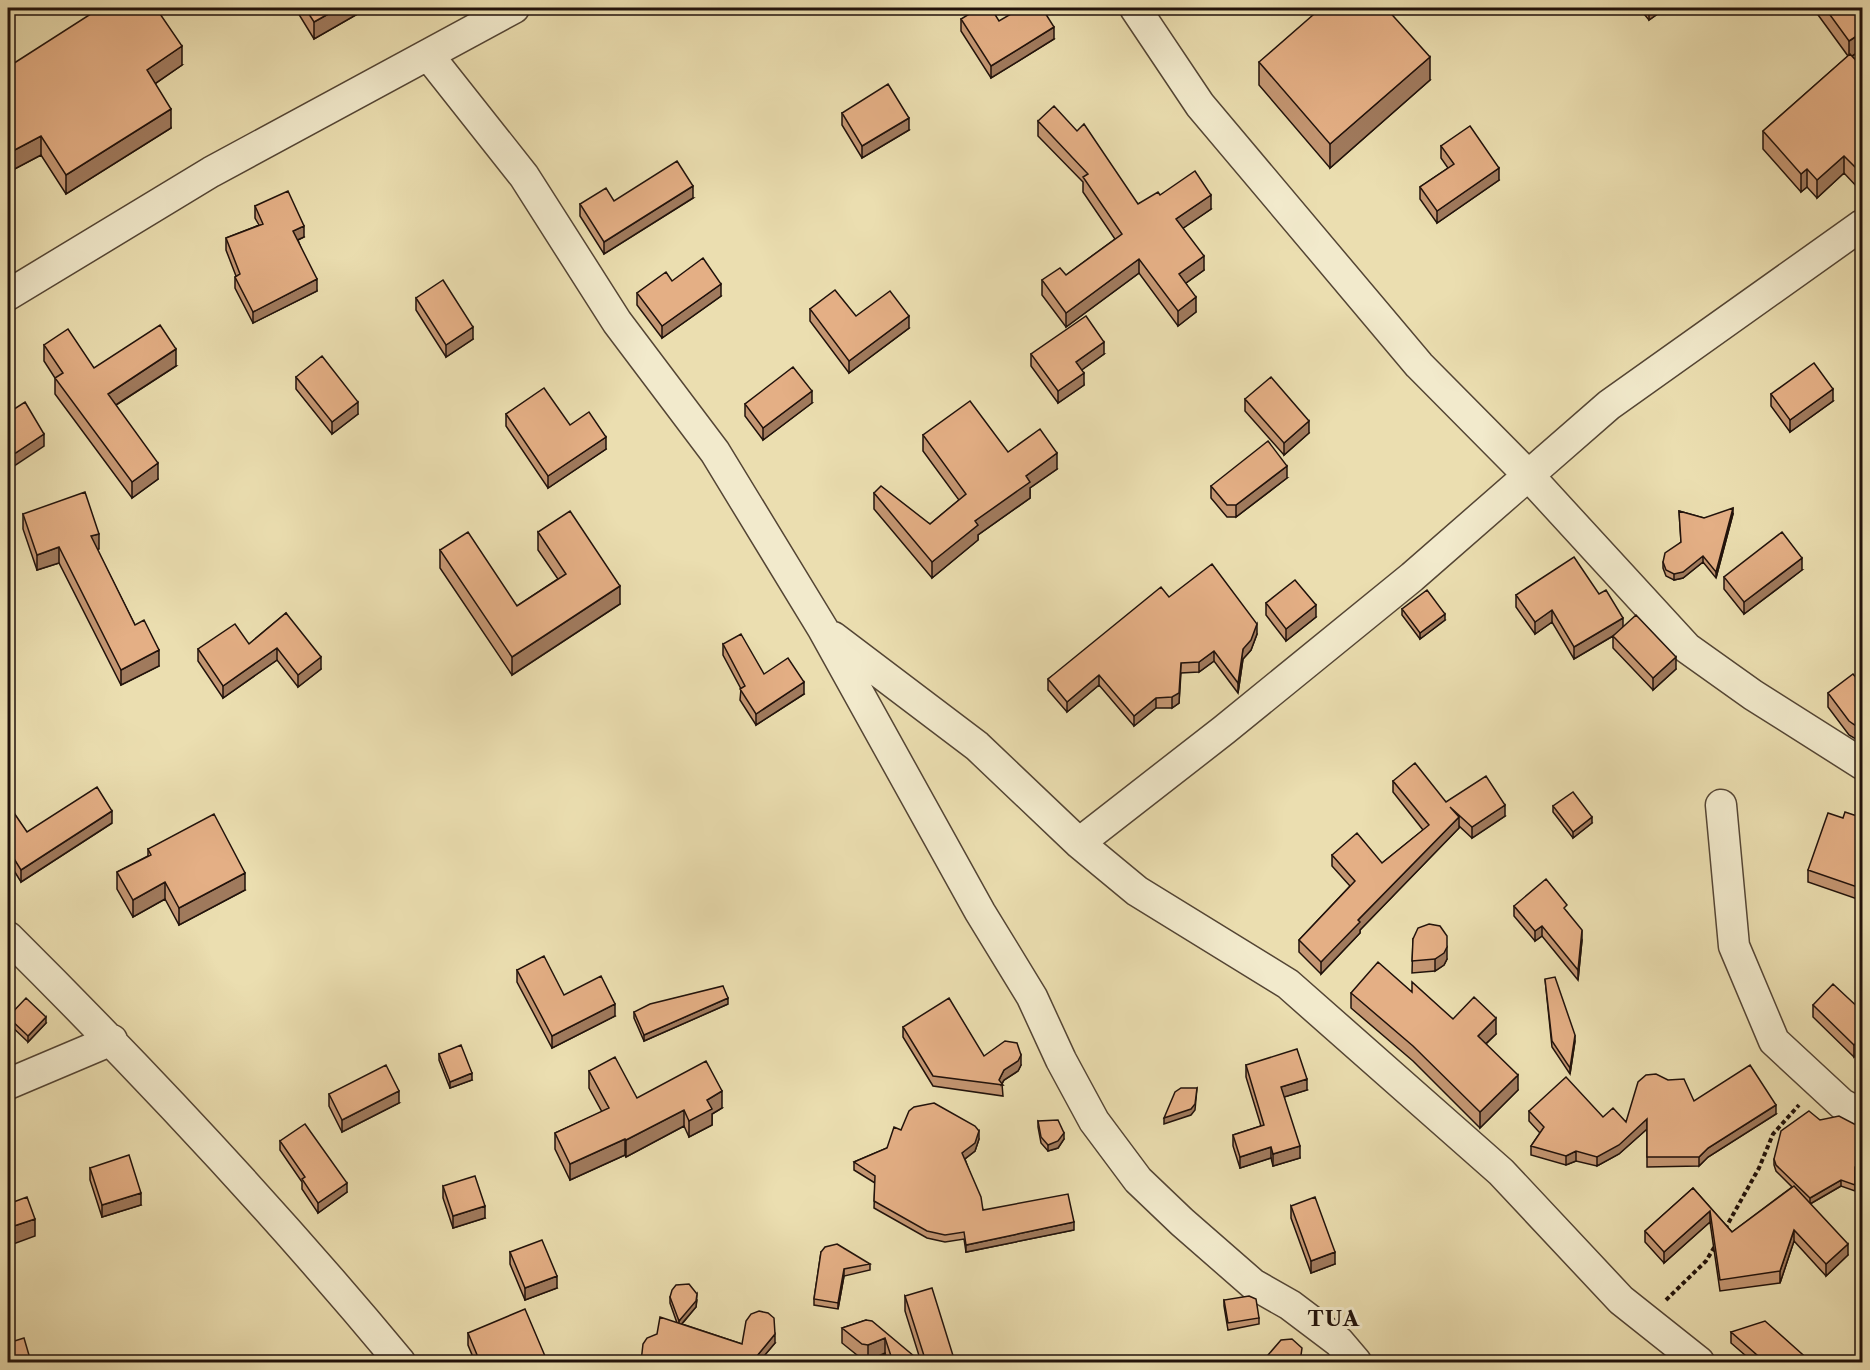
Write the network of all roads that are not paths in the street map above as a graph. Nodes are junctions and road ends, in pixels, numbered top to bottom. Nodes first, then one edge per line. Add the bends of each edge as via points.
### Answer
1 (514, 8) edge
2 (1135, 8) edge
3 (429, 56) junction
4 (1863, 225) edge
5 (8, 296) edge
6 (1529, 476) junction
7 (823, 629) junction
8 (1863, 764) edge
9 (1721, 805) dead end
10 (1079, 843) junction
11 (8, 937) edge
12 (112, 1040) junction
13 (8, 1084) edge
14 (1863, 1115) edge
15 (400, 1362) edge
16 (1356, 1362) edge
17 (1699, 1362) edge

1 - 3 street
2 - 6 street via 1200,105 1419,365
3 - 5 street via 211,172
3 - 7 street via 524,176 617,322 715,452
4 - 6 street via 1609,405
6 - 8 street via 1687,648
6 - 10 street via 1314,657
7 - 10 street via 977,746
7 - 16 street via 980,912 1032,997 1094,1121 1138,1180 1182,1222 1253,1284 1290,1305 1339,1342
9 - 14 street via 1734,946 1774,1041 1842,1104
10 - 17 street via 1137,891 1288,984 1501,1172 1621,1300
11 - 12 street
12 - 13 street
12 - 15 street via 324,1270

